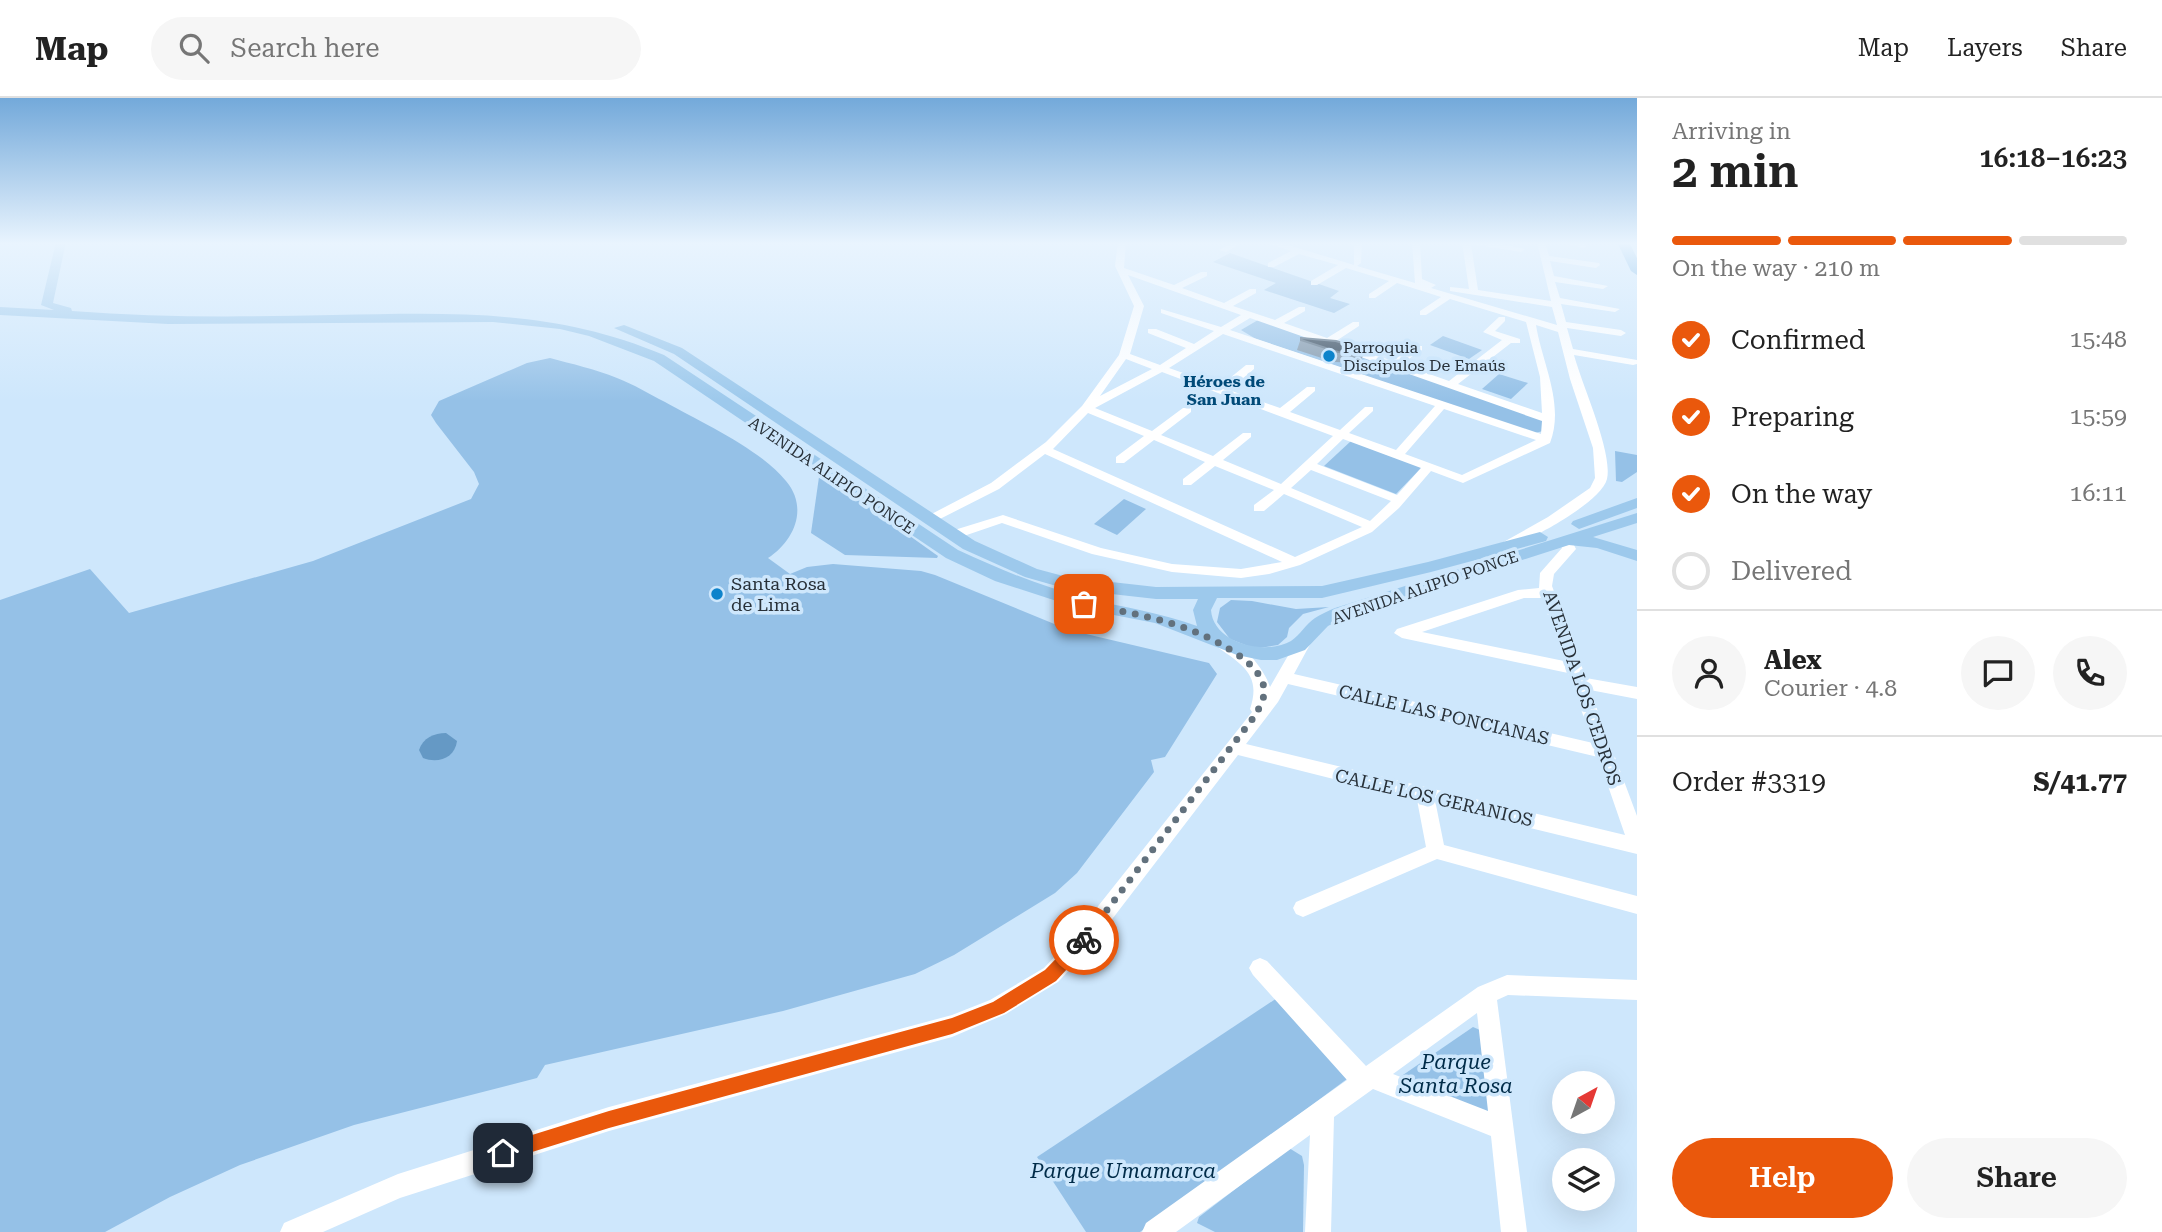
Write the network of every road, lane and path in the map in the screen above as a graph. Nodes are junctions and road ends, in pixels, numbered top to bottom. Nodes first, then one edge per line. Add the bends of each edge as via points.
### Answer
1 (38, 295) edge
2 (48, 295) edge
3 (1134, 295) edge
4 (1194, 295) edge
5 (1244, 295) edge
6 (1444, 295) edge
7 (1496, 295) edge
8 (1554, 295) edge
9 (1448, 296) junction
10 (1556, 303) junction
11 (1225, 306) junction
12 (1302, 309) dead end
13 (1615, 309) dead end
14 (0, 310) edge
15 (1164, 312) dead end
16 (1423, 313) dead end
17 (1249, 314) junction
18 (1502, 319) dead end
19 (1531, 321) junction
20 (1276, 324) junction
21 (1356, 324) dead end
22 (1562, 327) junction
23 (1152, 331) dead end
24 (1223, 331) junction
25 (1621, 333) dead end
26 (1508, 340) junction
27 (1328, 342) junction
28 (1533, 342) junction
29 (1195, 348) junction
30 (1418, 348) dead end
31 (678, 351) junction
32 (1568, 351) junction
33 (1124, 355) junction
34 (659, 358) junction
35 (1633, 362) dead end
36 (1393, 365) junction
37 (1250, 367) dead end
38 (1160, 369) junction
39 (1450, 385) junction
40 (1311, 388) dead end
41 (1221, 391) junction
42 (1442, 405) junction
43 (1086, 408) junction
44 (1369, 409) dead end
45 (1187, 410) dead end
46 (1281, 413) junction
47 (1548, 418) junction
48 (1153, 435) junction
49 (1247, 435) dead end
50 (1342, 436) junction
51 (1546, 440) junction
52 (1044, 449) junction
53 (1397, 456) junction
54 (1119, 460) dead end
55 (1214, 461) junction
56 (1310, 465) junction
57 (1427, 468) junction
58 (1187, 482) dead end
59 (1283, 489) junction
60 (1399, 500) junction
61 (1637, 503) edge
62 (990, 506) junction
63 (1259, 508) dead end
64 (929, 519) junction
65 (1637, 519) edge
66 (1372, 526) junction
67 (953, 536) junction
68 (1566, 540) junction
69 (1507, 544) junction
70 (1637, 556) edge
71 (1295, 562) junction
72 (1213, 592) junction
73 (1548, 593) junction
74 (1306, 637) junction
75 (1220, 642) junction
76 (1577, 675) junction
77 (1284, 677) junction
78 (1637, 693) edge
79 (1254, 717) junction
80 (1233, 746) junction
81 (1604, 752) junction
82 (1425, 796) junction
83 (1637, 844) edge
84 (1436, 851) junction
85 (1637, 905) edge
86 (1303, 908) dead end
87 (1260, 968) dead end
88 (1637, 990) edge
89 (1486, 994) junction
90 (1368, 1079) junction
91 (1323, 1109) junction
92 (1503, 1129) junction
93 (293, 1232) edge
94 (1155, 1232) edge
95 (1318, 1232) edge
96 (1514, 1232) edge

1 - 14 main road
2 - 31 main road, AVENIDA ALIPIO PONCE via 51,308 160,315 540,310 612,325
3 - 33 street via 1139,306
4 - 11 street
5 - 11 street
6 - 9 street
7 - 10 street
8 - 10 street
9 - 16 street
9 - 19 street
10 - 13 street
10 - 22 street
11 - 17 street
12 - 20 street
14 - 34 main road, AVENIDA ALIPIO PONCE via 190,321 519,319 610,337
15 - 24 street
17 - 20 street
17 - 24 street
18 - 26 street via 1488,332
19 - 22 street
19 - 28 street
20 - 27 street
21 - 27 street
22 - 25 street
22 - 32 street
23 - 29 street
24 - 29 street
24 - 42 street
26 - 28 street
26 - 39 street
27 - 36 street
28 - 47 street via 1543,368
29 - 38 street
30 - 36 street
31 - 34 main road
31 - 64 main road, AVENIDA ALIPIO PONCE
32 - 35 street
32 - 69 street via 1598,448 1601,478 1595,490 1553,520
33 - 38 street
33 - 43 street
34 - 75 main road, AVENIDA ALIPIO PONCE via 970,564 1044,592 1158,618
36 - 39 street
37 - 41 street
38 - 41 street
38 - 43 street
39 - 47 street
40 - 46 street
41 - 46 street
42 - 51 street
42 - 53 street
43 - 48 street
43 - 52 street
44 - 50 street
45 - 48 street
46 - 50 street
47 - 51 street
48 - 54 street
48 - 55 street
49 - 55 street
50 - 53 street
50 - 56 street
51 - 57 street via 1463,479
52 - 62 street
52 - 71 street
53 - 57 street
55 - 58 street
55 - 59 street
56 - 59 street
56 - 60 street
57 - 60 street
59 - 63 street
59 - 66 street
60 - 66 street
61 - 69 main road, AVENIDA ALIPIO PONCE via 1553,534
62 - 64 street
62 - 67 street
62 - 71 street via 1030,530 1149,564 1244,572 1268,571
64 - 67 main road, AVENIDA ALIPIO PONCE
65 - 68 main road, AVENIDA ALIPIO PONCE
66 - 71 street
67 - 72 main road, AVENIDA ALIPIO PONCE via 998,559 1067,583 1156,593
68 - 70 main road via 1599,543
68 - 73 street, AVENIDA LOS CEDROS via 1569,549 1547,573
68 - 74 main road, AVENIDA ALIPIO PONCE via 1332,616
69 - 72 main road, AVENIDA ALIPIO PONCE via 1322,592
72 - 75 main road via 1201,606 1201,614
73 - 76 street, AVENIDA LOS CEDROS
73 - 76 street via 1523,593 1402,633
74 - 75 main road, AVENIDA ALIPIO PONCE via 1277,653
74 - 77 street
75 - 79 street via 1246,661 1263,683 1264,693
76 - 78 street
76 - 81 street, AVENIDA LOS CEDROS
77 - 79 street
77 - 81 street, CALLE LAS PONCIANAS
79 - 80 street
80 - 82 street, CALLE LOS GERANIOS
80 - 93 street via 1083,941 1051,975 998,1007 952,1026 609,1119 451,1169 398,1186
81 - 83 street, AVENIDA LOS CEDROS
82 - 83 street, CALLE LOS GERANIOS
82 - 84 street
84 - 85 street
84 - 86 street
87 - 90 street
88 - 89 street via 1507,985
89 - 90 street
89 - 92 street
90 - 91 street
90 - 92 street
91 - 94 street
91 - 95 street
92 - 96 street

